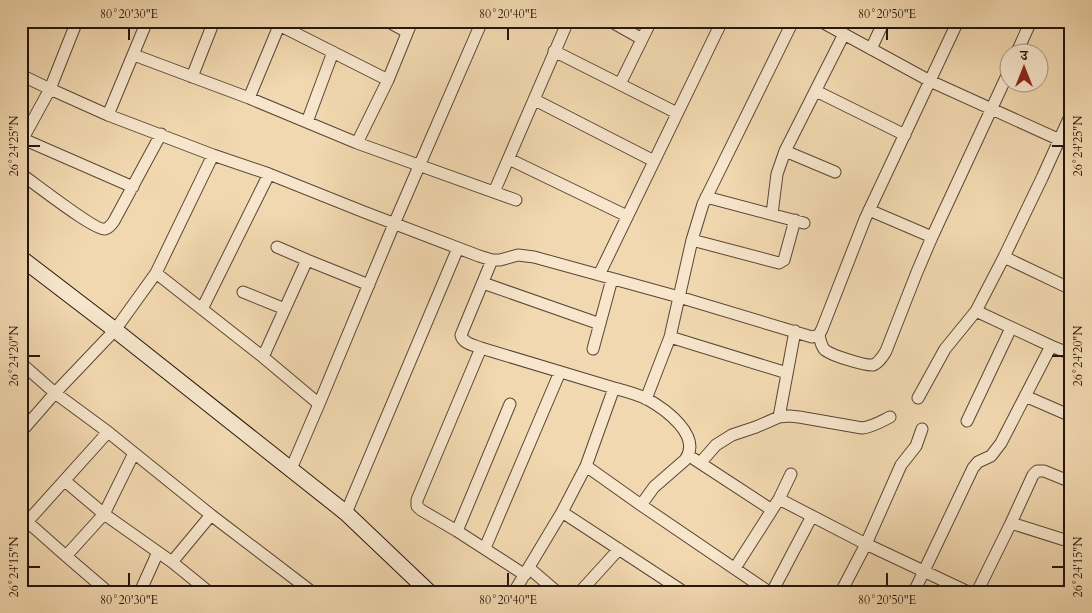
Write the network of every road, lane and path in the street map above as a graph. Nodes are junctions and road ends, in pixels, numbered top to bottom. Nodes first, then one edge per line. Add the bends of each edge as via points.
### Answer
1 (77, 21) edge
2 (148, 21) edge
3 (214, 21) edge
4 (387, 21) edge
5 (482, 21) edge
6 (568, 21) edge
7 (610, 21) edge
8 (650, 21) edge
9 (722, 21) edge
10 (793, 21) edge
11 (820, 21) edge
12 (884, 21) edge
13 (958, 21) edge
14 (1031, 21) edge
15 (280, 23) edge
16 (409, 26) edge
17 (844, 34) junction
18 (642, 39) junction
19 (1022, 42) edge
20 (871, 49) junction
21 (333, 52) junction
22 (554, 52) junction
23 (134, 55) junction
24 (21, 75) edge
25 (192, 77) junction
26 (388, 80) junction
27 (930, 82) junction
28 (620, 84) junction
29 (50, 90) junction
30 (816, 91) junction
31 (1000, 91) edge
32 (249, 98) junction
33 (534, 100) junction
34 (992, 109) junction
35 (676, 113) junction
36 (1071, 114) edge
37 (108, 115) junction
38 (308, 122) junction
39 (161, 134) junction
40 (905, 135) junction
41 (22, 140) edge
42 (1059, 140) junction
43 (357, 143) junction
44 (1071, 145) edge
45 (785, 151) junction
46 (214, 155) junction
47 (509, 159) junction
48 (654, 161) junction
49 (419, 165) junction
50 (835, 172) dead end
51 (21, 174) edge
52 (269, 174) junction
53 (133, 188) junction
54 (494, 192) junction
55 (706, 197) junction
56 (516, 200) dead end
57 (869, 210) junction
58 (772, 214) junction
59 (627, 216) junction
60 (394, 224) junction
61 (932, 236) junction
62 (692, 240) junction
63 (277, 247) dead end
64 (458, 248) junction
65 (21, 258) edge
66 (1004, 258) junction
67 (307, 260) junction
68 (492, 260) junction
69 (156, 273) junction
70 (599, 275) junction
71 (612, 279) junction
72 (483, 283) junction
73 (369, 285) junction
74 (1071, 288) edge
75 (243, 292) dead end
76 (679, 297) junction
77 (202, 309) junction
78 (285, 309) junction
79 (976, 311) junction
80 (600, 324) junction
81 (1011, 328) junction
82 (115, 330) junction
83 (796, 331) junction
84 (818, 335) junction
85 (670, 336) junction
86 (1050, 346) junction
87 (482, 348) junction
88 (593, 349) dead end
89 (1071, 354) edge
90 (263, 357) junction
91 (21, 363) edge
92 (560, 372) junction
93 (787, 373) junction
94 (614, 388) junction
95 (55, 393) junction
96 (1025, 396) junction
97 (918, 398) dead end
98 (646, 399) junction
99 (319, 404) junction
100 (510, 404) dead end
101 (1071, 416) edge
102 (779, 417) junction
103 (890, 417) dead end
104 (967, 421) dead end
105 (922, 429) dead end
106 (21, 432) edge
107 (108, 432) junction
108 (134, 453) junction
109 (689, 455) junction
110 (700, 462) junction
111 (586, 466) junction
112 (290, 469) junction
113 (791, 474) dead end
114 (65, 481) junction
115 (1071, 482) edge
116 (779, 499) junction
117 (641, 505) junction
118 (772, 510) junction
119 (562, 512) junction
120 (346, 513) junction
121 (104, 514) junction
122 (211, 515) junction
123 (812, 516) junction
124 (24, 519) edge
125 (1011, 523) junction
126 (457, 531) junction
127 (1071, 542) edge
128 (866, 544) junction
129 (485, 548) junction
130 (619, 549) junction
131 (158, 552) junction
132 (66, 556) junction
133 (172, 562) junction
134 (735, 568) junction
135 (527, 571) junction
136 (924, 571) junction
137 (194, 580) junction
138 (1071, 584) edge
139 (94, 587) edge
140 (108, 592) edge
141 (140, 592) edge
142 (190, 592) edge
143 (209, 592) edge
144 (312, 592) edge
145 (429, 592) edge
146 (514, 592) edge
147 (557, 592) edge
148 (580, 592) edge
149 (684, 592) edge
150 (771, 592) edge
151 (841, 592) edge
152 (914, 592) edge
153 (968, 592) edge
154 (977, 592) edge
155 (1066, 592) edge

1 - 29 street
2 - 23 street
3 - 25 street
4 - 16 street
5 - 49 street
6 - 22 street
7 - 18 street
8 - 18 street
9 - 35 street
10 - 55 street
11 - 17 street
12 - 20 street
13 - 27 street
14 - 19 street
15 - 21 street
15 - 32 street
16 - 26 street
17 - 20 street
17 - 30 street
18 - 28 street
20 - 27 street
21 - 26 street
21 - 38 street
22 - 28 street
22 - 33 street
23 - 25 street
23 - 37 street
24 - 29 street
25 - 32 street
26 - 43 street
27 - 34 street
27 - 40 street
28 - 35 street
29 - 37 street
29 - 41 street
30 - 40 street
30 - 45 street
31 - 34 street
32 - 38 street
33 - 47 street
33 - 48 street
34 - 42 street
34 - 61 street
35 - 48 street
36 - 42 street
37 - 39 street
38 - 43 street
39 - 46 street
39 - 53 street
40 - 57 street
41 - 53 street
42 - 44 street
42 - 66 street
43 - 49 street
45 - 50 street
45 - 58 street
46 - 52 street
46 - 69 street
47 - 54 street
47 - 59 street
48 - 59 street
49 - 54 street
49 - 60 street
51 - 53 street via 78,216 105,229 114,221
52 - 60 street
52 - 77 street
54 - 56 street
55 - 58 street
55 - 62 street
57 - 61 street
57 - 84 street
58 - 62 street via 800,222 784,260 779,263
59 - 70 street
60 - 64 street
60 - 73 street
61 - 84 street via 886,351 878,362 866,365 828,352
62 - 76 street
63 - 67 street
64 - 68 street
64 - 120 street
65 - 82 street
66 - 74 street
66 - 79 street
67 - 73 street
67 - 78 street
68 - 70 street via 525,255
68 - 72 street
69 - 77 street
69 - 82 street
70 - 71 street
71 - 76 street
71 - 80 street
72 - 80 street
72 - 87 street via 461,335 465,342
73 - 99 street
75 - 78 street
76 - 83 street
76 - 85 street
77 - 90 street
78 - 90 street
79 - 81 street
79 - 97 street via 945,349
80 - 88 street
81 - 86 street
81 - 104 street
82 - 95 street
82 - 112 street
83 - 84 street via 812,337
83 - 93 street
85 - 93 street
85 - 98 street
86 - 89 street
86 - 96 street
87 - 92 street
87 - 126 street via 417,500 421,510
90 - 99 street
91 - 95 street
92 - 94 street
92 - 129 street
93 - 102 street
94 - 98 street
94 - 111 street
95 - 106 street
95 - 107 street
96 - 101 street
96 - 136 street via 995,451 974,468
98 - 109 street via 676,419 690,440
99 - 112 street
100 - 126 street
102 - 103 street via 862,428 869,428
102 - 110 street via 724,439
105 - 128 street via 916,446 901,465
107 - 108 street
107 - 114 street
108 - 121 street
108 - 122 street
109 - 110 street
109 - 117 street via 654,487
110 - 118 street
111 - 117 street
111 - 119 street
112 - 120 street
113 - 116 street
114 - 121 street
114 - 124 street
115 - 125 street via 1044,470 1037,471
116 - 118 street
116 - 123 street
117 - 134 street
118 - 134 street
119 - 130 street
119 - 135 street
120 - 145 street
121 - 131 street
121 - 132 street
122 - 133 street
122 - 144 street
123 - 128 street
123 - 150 street
124 - 132 street
125 - 127 street
125 - 154 street
126 - 129 street
128 - 136 street
128 - 151 street
129 - 135 street
130 - 148 street
130 - 149 street
131 - 133 street
131 - 141 street
132 - 139 street
133 - 137 street
134 - 150 street
135 - 146 street
135 - 147 street
136 - 152 street
136 - 153 street
137 - 142 street
137 - 143 street
138 - 155 street
139 - 140 street

